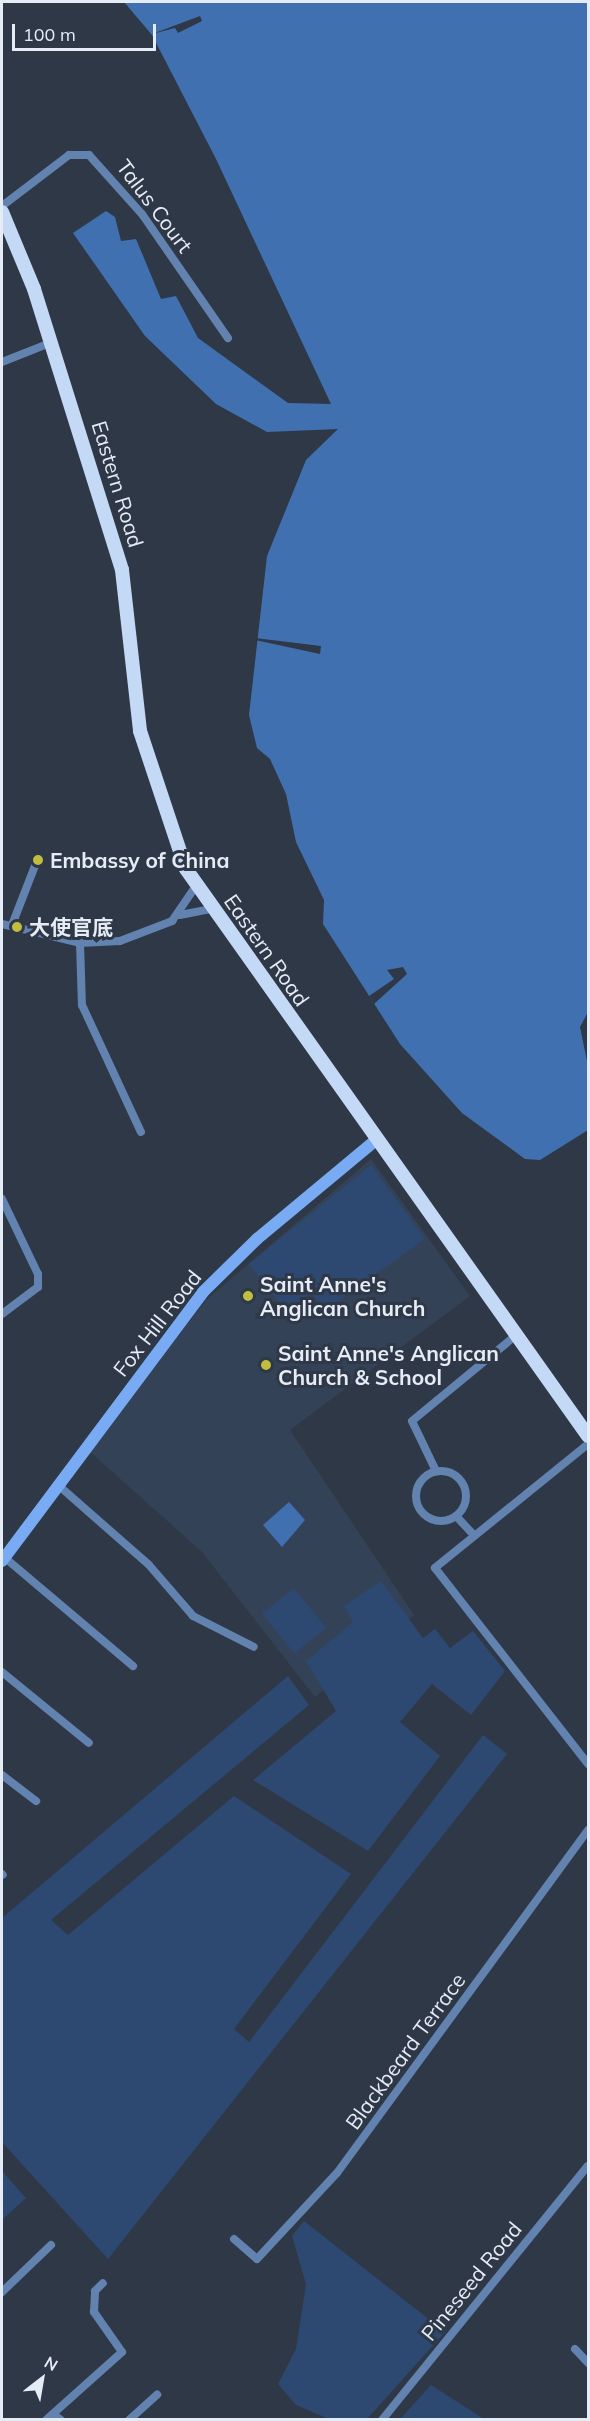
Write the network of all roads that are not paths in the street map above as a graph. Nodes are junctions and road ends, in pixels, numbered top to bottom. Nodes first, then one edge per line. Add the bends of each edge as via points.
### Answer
1 (2, 206) edge
2 (2, 212) edge
3 (228, 338) dead end
4 (50, 343) junction
5 (2, 362) edge
6 (38, 858) dead end
7 (196, 886) junction
8 (211, 909) junction
9 (180, 915) junction
10 (2, 924) edge
11 (12, 925) junction
12 (80, 943) junction
13 (141, 1132) dead end
14 (376, 1140) junction
15 (2, 1199) edge
16 (2, 1314) edge
17 (514, 1336) junction
18 (588, 1436) edge
19 (588, 1444) edge
20 (436, 1471) junction
21 (58, 1485) junction
22 (456, 1516) junction
23 (474, 1535) junction
24 (3, 1559) edge
25 (255, 1647) dead end
26 (133, 1666) dead end
27 (2, 1672) edge
28 (89, 1743) dead end
29 (588, 1764) edge
30 (2, 1775) edge
31 (36, 1801) dead end
32 (588, 1830) edge
33 (588, 2166) edge
34 (234, 2239) dead end
35 (51, 2245) dead end
36 (104, 2283) dead end
37 (2, 2292) edge
38 (575, 2349) dead end
39 (588, 2363) edge
40 (157, 2395) dead end
41 (49, 2417) edge
42 (61, 2420) edge
43 (129, 2420) edge
44 (382, 2420) edge

1 - 3 street, Talus Court via 69,155 89,155 142,214
2 - 4 highway, Eastern Road
4 - 5 street
4 - 7 highway, Eastern Road via 123,570 140,731 153,781
6 - 11 street
7 - 8 highway, Eastern Road
7 - 9 street
8 - 9 street
8 - 14 highway, Eastern Road
9 - 12 street via 120,941
10 - 11 street
11 - 12 street
12 - 13 street via 82,1005
14 - 17 highway, Eastern Road
14 - 21 main road, Fox Hill Road via 257,1239 203,1292
15 - 16 street via 38,1274 38,1287
17 - 18 highway, Eastern Road
17 - 20 street via 412,1421
19 - 23 street
20 - 22 street via 453,1473 464,1486 465,1502
20 - 22 street via 417,1486 419,1509 440,1521
21 - 24 main road, Fox Hill Road
21 - 25 street via 149,1565 193,1616
22 - 23 street
23 - 29 street via 438,1562 438,1575
24 - 26 street
27 - 28 street
30 - 31 street
32 - 34 street, Blackbeard Terrace via 337,2173 257,2259
33 - 44 street, Pineseed Road
35 - 37 street
36 - 41 street via 95,2291 94,2312 122,2352
38 - 39 street
40 - 43 street
41 - 42 street

